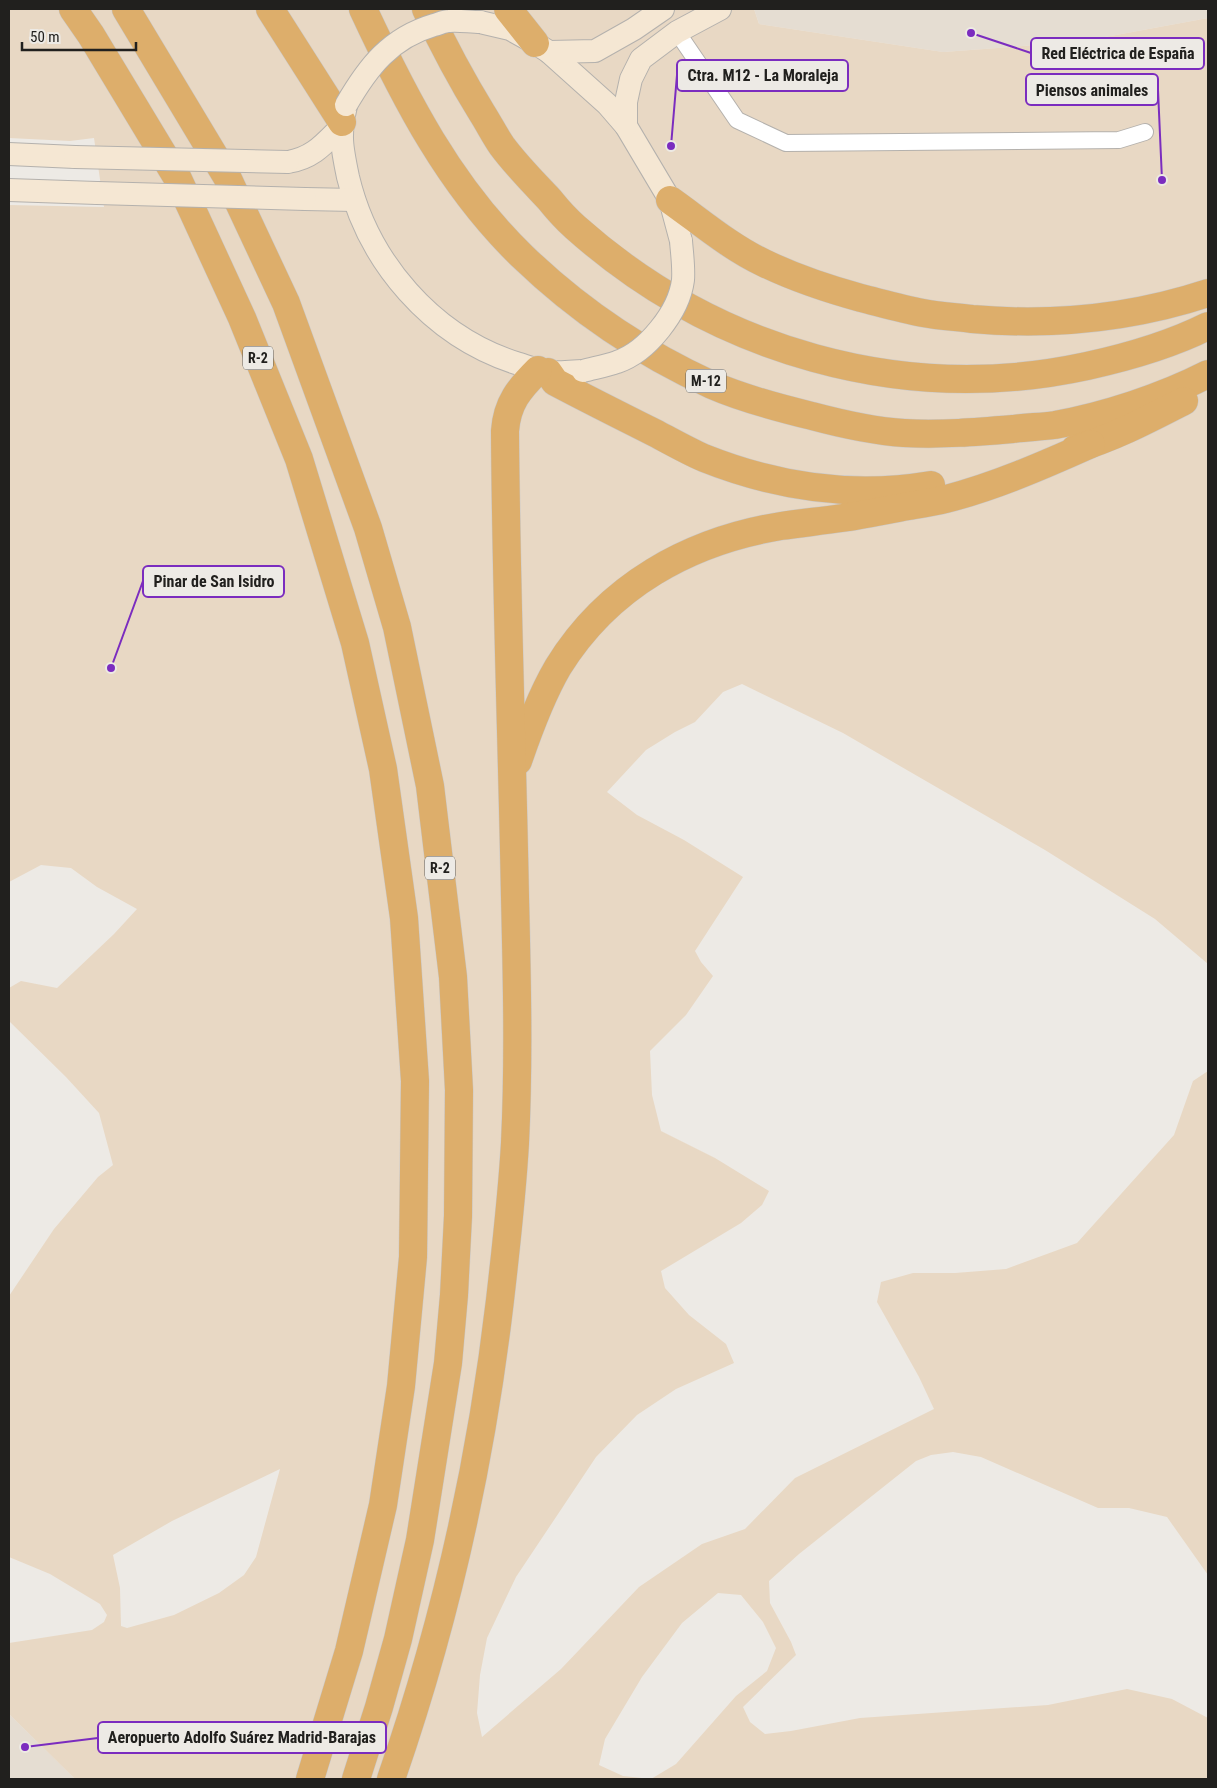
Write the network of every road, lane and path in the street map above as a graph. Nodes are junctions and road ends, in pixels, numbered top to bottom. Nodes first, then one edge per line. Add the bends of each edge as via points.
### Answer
1 (60, 9) edge
2 (73, 9) edge
3 (126, 9) edge
4 (270, 9) edge
5 (363, 9) edge
6 (426, 9) edge
7 (508, 9) edge
8 (664, 9) edge
9 (720, 9) edge
10 (677, 32) junction
11 (542, 47) junction
12 (343, 118) junction
13 (626, 126) junction
14 (1145, 132) dead end
15 (9, 154) edge
16 (178, 178) junction
17 (9, 190) edge
18 (354, 200) junction
19 (670, 200) junction
20 (1208, 293) edge
21 (1208, 326) edge
22 (543, 371) junction
23 (1208, 374) edge
24 (1208, 388) edge
25 (1091, 444) junction
26 (513, 777) junction
27 (310, 1779) edge
28 (356, 1779) edge
29 (391, 1779) edge

1 - 16 highway
2 - 16 highway, R-2
3 - 28 highway, R-2 via 227,177 286,303 368,528 397,627 430,786 453,977 459,1090 454,1295 448,1363 420,1540 398,1640
4 - 12 highway
5 - 23 highway, M-12 via 393,75 423,129 495,227 560,290 607,327 713,385 842,424 903,433 969,434 1054,425 1096,415 1174,391
6 - 21 highway via 462,79 502,145 574,226 656,289 712,320 755,338 851,368 962,380 1015,378 1116,360
7 - 11 highway
8 - 11 street via 595,51
9 - 10 street
10 - 13 street via 641,60 630,79
10 - 14 street via 737,120 786,143 1119,140
11 - 12 street, bridge via 510,30 480,22 449,21 416,30 374,62 357,87
11 - 13 street via 607,104
12 - 15 street, bridge via 321,148 302,160 288,162
12 - 18 street via 342,150
13 - 19 street
16 - 27 highway, R-2 via 242,318 298,459 352,634 383,769 404,918 414,1090 413,1257 401,1386 383,1505 349,1651
17 - 18 street, bridge
18 - 22 street via 383,260 409,294 442,324 494,355
19 - 20 highway via 764,263 841,292 925,314 1005,322 1099,318 1147,310
19 - 22 street, bridge via 681,241 683,268 680,294 670,316 655,335 618,362 583,371
22 - 25 highway via 555,382 702,457 756,476 814,488 887,490 922,486 971,478
22 - 26 highway via 522,387 506,416
24 - 25 highway via 1140,424
25 - 26 highway via 1023,474 946,499 740,535 689,552 655,570 600,614 570,650 543,698
26 - 29 highway via 518,1024 515,1127 510,1209 494,1354 456,1554 433,1644

